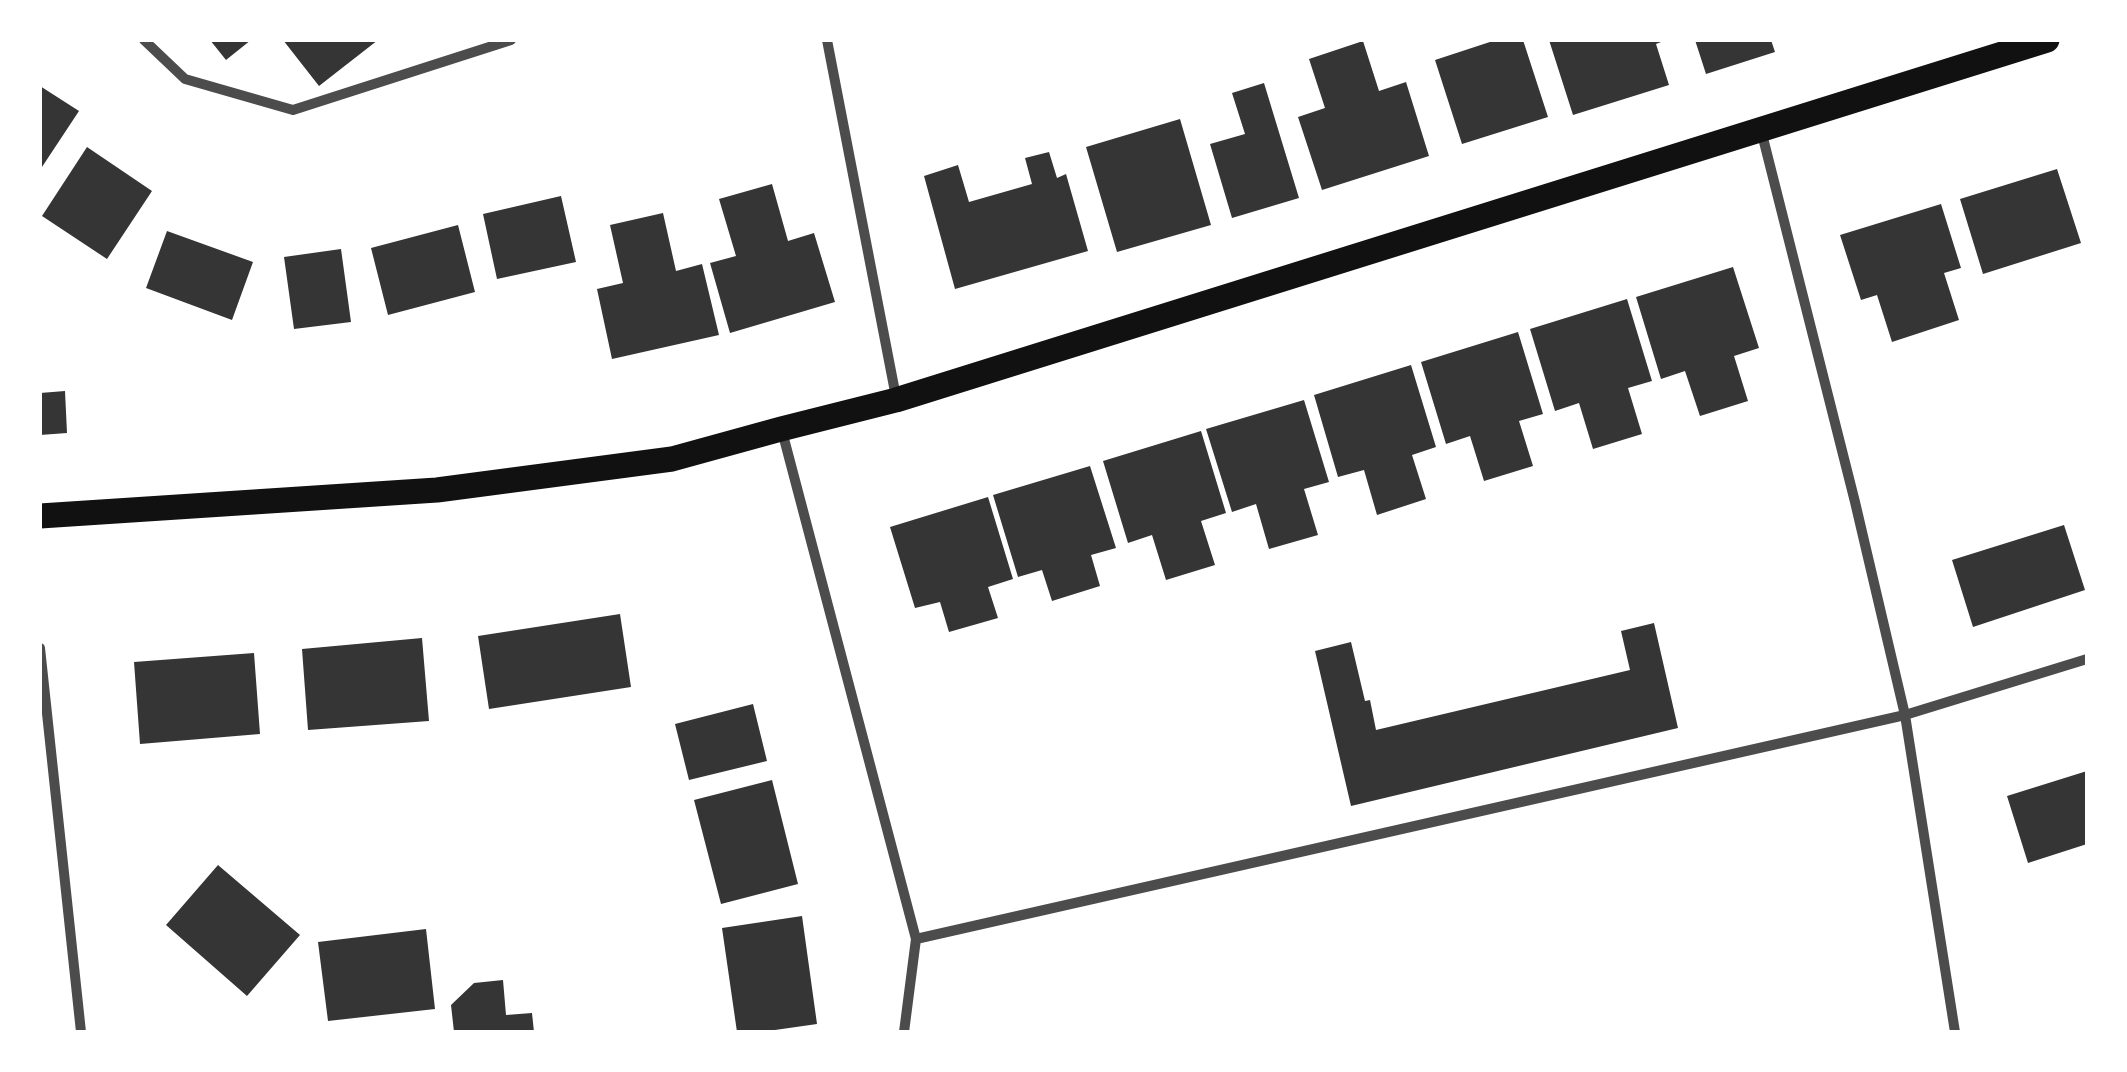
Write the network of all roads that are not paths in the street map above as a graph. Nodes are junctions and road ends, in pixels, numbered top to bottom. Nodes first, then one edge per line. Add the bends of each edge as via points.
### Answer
1 (144, 40) edge
2 (511, 40) edge
3 (826, 40) edge
4 (2047, 40) edge
5 (1761, 130) junction
6 (896, 400) junction
7 (781, 429) junction
8 (40, 516) edge
9 (40, 648) edge
10 (2087, 659) edge
11 (1905, 715) junction
12 (916, 939) junction
13 (81, 1032) edge
14 (904, 1032) edge
15 (1955, 1032) edge

1 - 2 street via 184,79 293,110
3 - 6 street
4 - 5 main road
5 - 6 main road
5 - 11 street
6 - 7 main road
7 - 8 main road via 672,459 437,490
7 - 12 street
9 - 13 street
10 - 11 street
11 - 12 street
11 - 15 street
12 - 14 street

